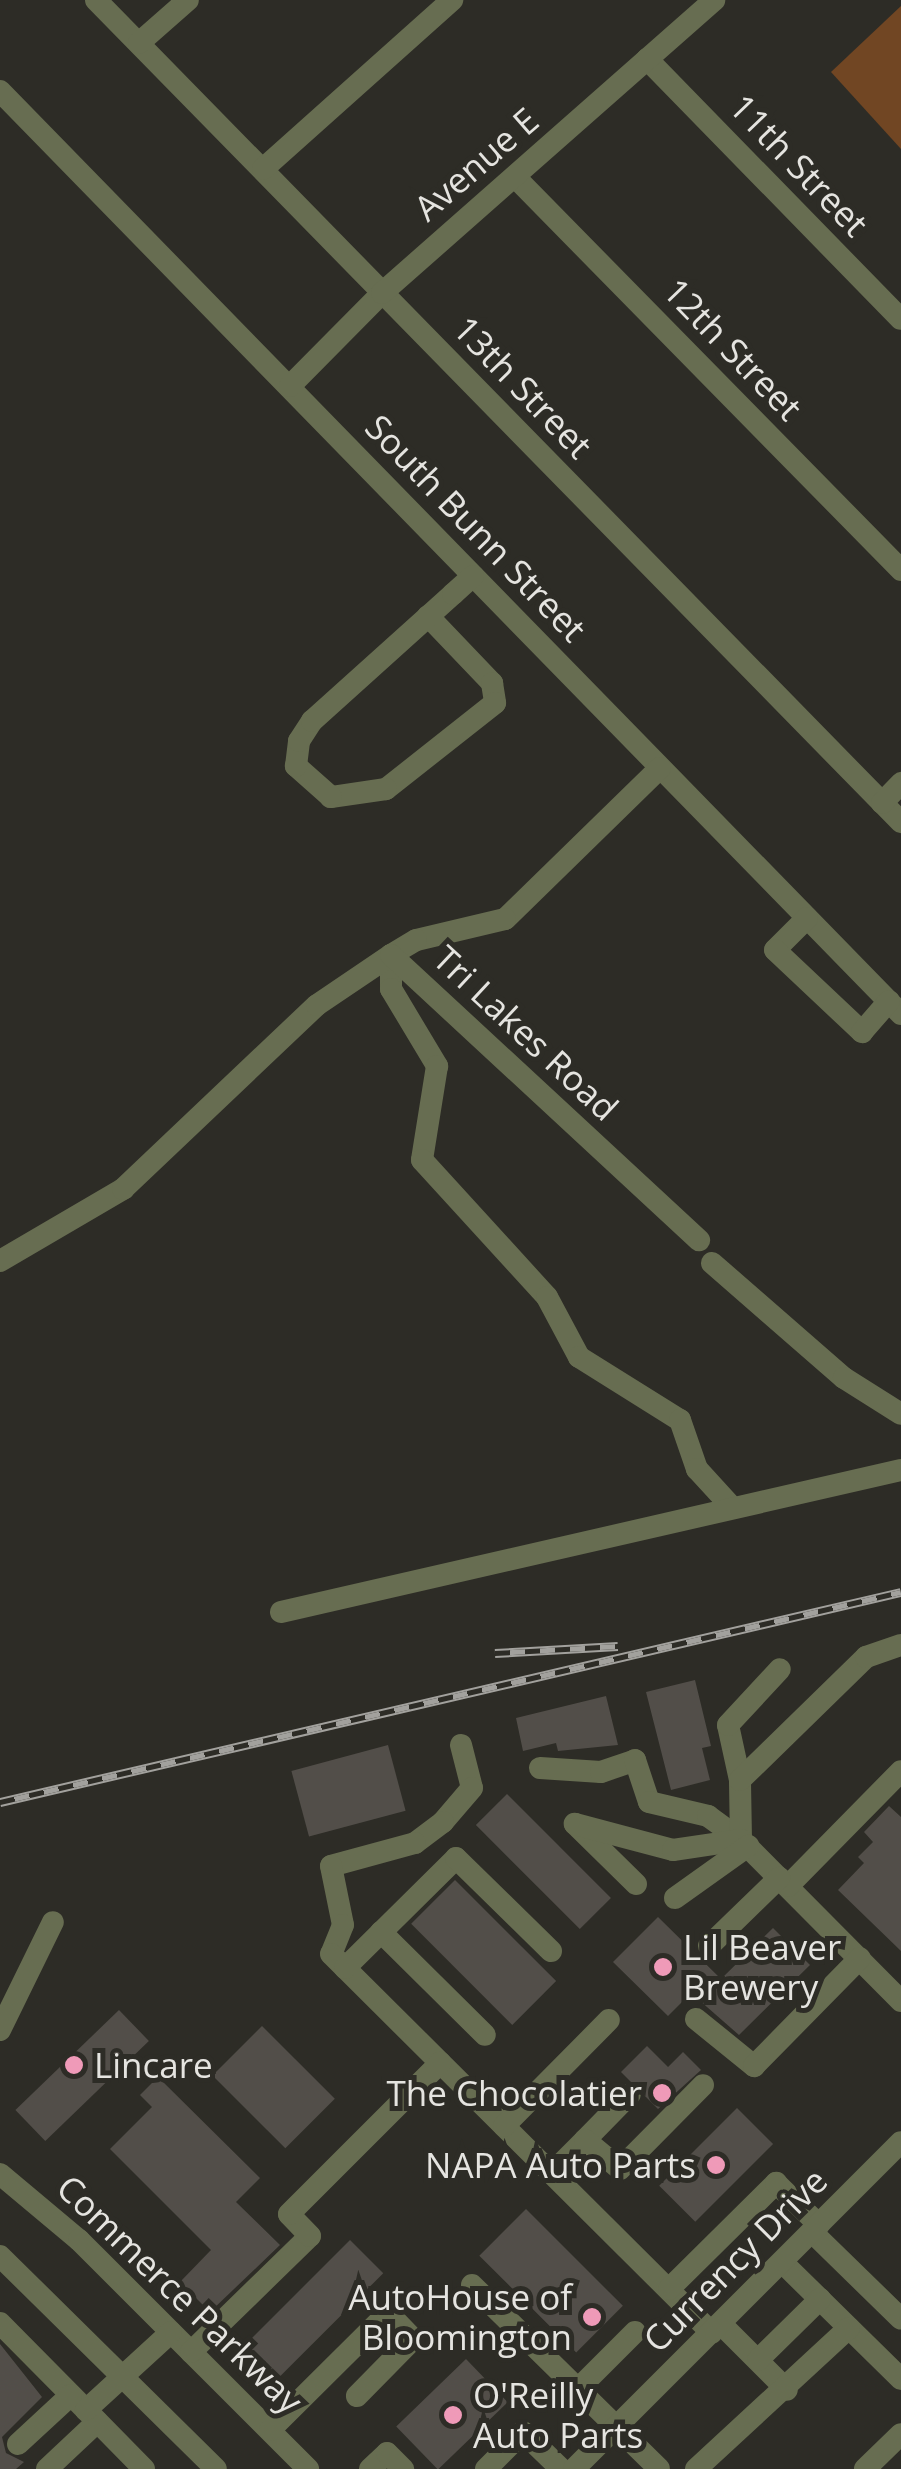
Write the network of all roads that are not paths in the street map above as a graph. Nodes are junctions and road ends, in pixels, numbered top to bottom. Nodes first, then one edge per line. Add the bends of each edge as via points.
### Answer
1 (96, 0) edge
2 (188, 0) edge
3 (452, 0) edge
4 (714, 0) edge
5 (140, 43) junction
6 (648, 59) junction
7 (0, 91) edge
8 (263, 169) junction
9 (514, 177) junction
10 (382, 293) junction
11 (901, 319) edge
12 (290, 386) junction
13 (901, 570) edge
14 (473, 576) junction
15 (428, 616) junction
16 (660, 768) junction
17 (901, 783) edge
18 (882, 802) junction
19 (901, 822) edge
20 (807, 918) junction
21 (391, 956) junction
22 (895, 1008) edge
23 (699, 1240) dead end
24 (0, 1260) edge
25 (712, 1263) dead end
26 (901, 1414) edge
27 (901, 1470) edge
28 (729, 1504) junction
29 (281, 1612) dead end
30 (901, 1645) edge
31 (780, 1669) dead end
32 (461, 1745) dead end
33 (540, 1768) dead end
34 (901, 1771) edge
35 (740, 1780) junction
36 (744, 1843) junction
37 (783, 1882) junction
38 (636, 1884) dead end
39 (675, 1898) dead end
40 (53, 1922) dead end
41 (381, 1932) junction
42 (709, 1946) dead end
43 (552, 1951) dead end
44 (860, 1958) junction
45 (338, 1961) junction
46 (901, 2001) edge
47 (609, 2020) dead end
48 (696, 2020) dead end
49 (0, 2030) edge
50 (485, 2035) dead end
51 (440, 2062) junction
52 (703, 2085) dead end
53 (630, 2094) dead end
54 (504, 2126) junction
55 (585, 2140) junction
56 (901, 2142) edge
57 (552, 2173) junction
58 (0, 2174) edge
59 (816, 2229) junction
60 (0, 2256) edge
61 (782, 2262) junction
62 (472, 2285) dead end
63 (669, 2290) junction
64 (820, 2299) junction
65 (901, 2320) edge
66 (0, 2324) edge
67 (717, 2328) junction
68 (849, 2328) junction
69 (171, 2332) junction
70 (635, 2332) dead end
71 (191, 2352) junction
72 (758, 2360) junction
73 (124, 2376) junction
74 (901, 2379) edge
75 (577, 2390) junction
76 (788, 2390) junction
77 (357, 2396) dead end
78 (85, 2409) junction
79 (618, 2426) junction
80 (270, 2430) junction
81 (901, 2434) edge
82 (18, 2444) dead end
83 (302, 2467) edge
84 (47, 2469) edge
85 (144, 2469) edge
86 (216, 2469) edge
87 (370, 2469) edge
88 (403, 2469) edge
89 (486, 2469) edge
90 (561, 2469) edge
91 (574, 2469) edge
92 (659, 2469) edge
93 (696, 2469) edge
94 (865, 2469) edge

1 - 5 street, 13th Street
2 - 5 street
3 - 8 street
4 - 6 street, Avenue E
5 - 8 street, 13th Street
6 - 9 street, Avenue E
6 - 11 street, 11th Street
7 - 12 street, South Bunn Street
8 - 10 street, 13th Street
9 - 10 street, Avenue E
9 - 13 street, 12th Street
10 - 12 street, Avenue E
10 - 18 street, 13th Street
12 - 14 street, South Bunn Street
14 - 15 street
14 - 16 street, South Bunn Street
15 - 15 street via 298,741 296,766 331,797 386,790 496,704 492,684
16 - 20 street, South Bunn Street
16 - 21 street via 505,919 416,940
17 - 18 street
18 - 19 street, 13th Street
20 - 22 street, South Bunn Street
20 - 22 street via 776,950 862,1032
21 - 23 street, Tri Lakes Road
21 - 24 street, Tri Lakes Road via 310,1012 123,1188
21 - 28 street via 396,1003 437,1066 422,1160 547,1297 579,1357 680,1420 697,1469
25 - 26 street via 844,1378
27 - 28 street
28 - 29 street
30 - 35 street via 866,1657
31 - 35 street via 728,1725
32 - 45 street via 472,1788 443,1822 416,1842 331,1866 343,1924
33 - 36 street via 601,1772 635,1760 649,1802 708,1816
34 - 37 street
35 - 36 street
36 - 37 street
36 - 38 street via 673,1850 575,1824
36 - 39 street
37 - 42 street
37 - 44 street
40 - 49 street
41 - 43 street via 456,1858
41 - 45 street
41 - 50 street
44 - 46 street
44 - 48 street via 754,2066
45 - 51 street
47 - 54 street
51 - 54 street
51 - 71 street via 289,2214 310,2236
52 - 55 street via 620,2168
53 - 55 street
54 - 57 street
55 - 57 street
56 - 59 street, Currency Drive
57 - 63 street
58 - 69 street, Commerce Parkway
59 - 61 street, Currency Drive
59 - 63 street via 776,2183
59 - 65 street
60 - 73 street
61 - 64 street
61 - 67 street, Currency Drive
62 - 75 street
63 - 67 street
64 - 68 street
64 - 72 street
66 - 78 street
67 - 72 street
67 - 79 street, Currency Drive
68 - 74 street
68 - 76 street
69 - 71 street, Commerce Parkway
69 - 73 street
70 - 75 street
71 - 80 street, Commerce Parkway
72 - 76 street
73 - 78 street
73 - 86 street
75 - 79 street
76 - 93 street via 752,2412
77 - 80 street via 413,2339 388,2313
78 - 82 street
78 - 84 street
78 - 85 street
79 - 91 street, Currency Drive
79 - 92 street
80 - 83 street, Commerce Parkway
81 - 94 street
87 - 88 street via 387,2453
89 - 90 street via 523,2432

